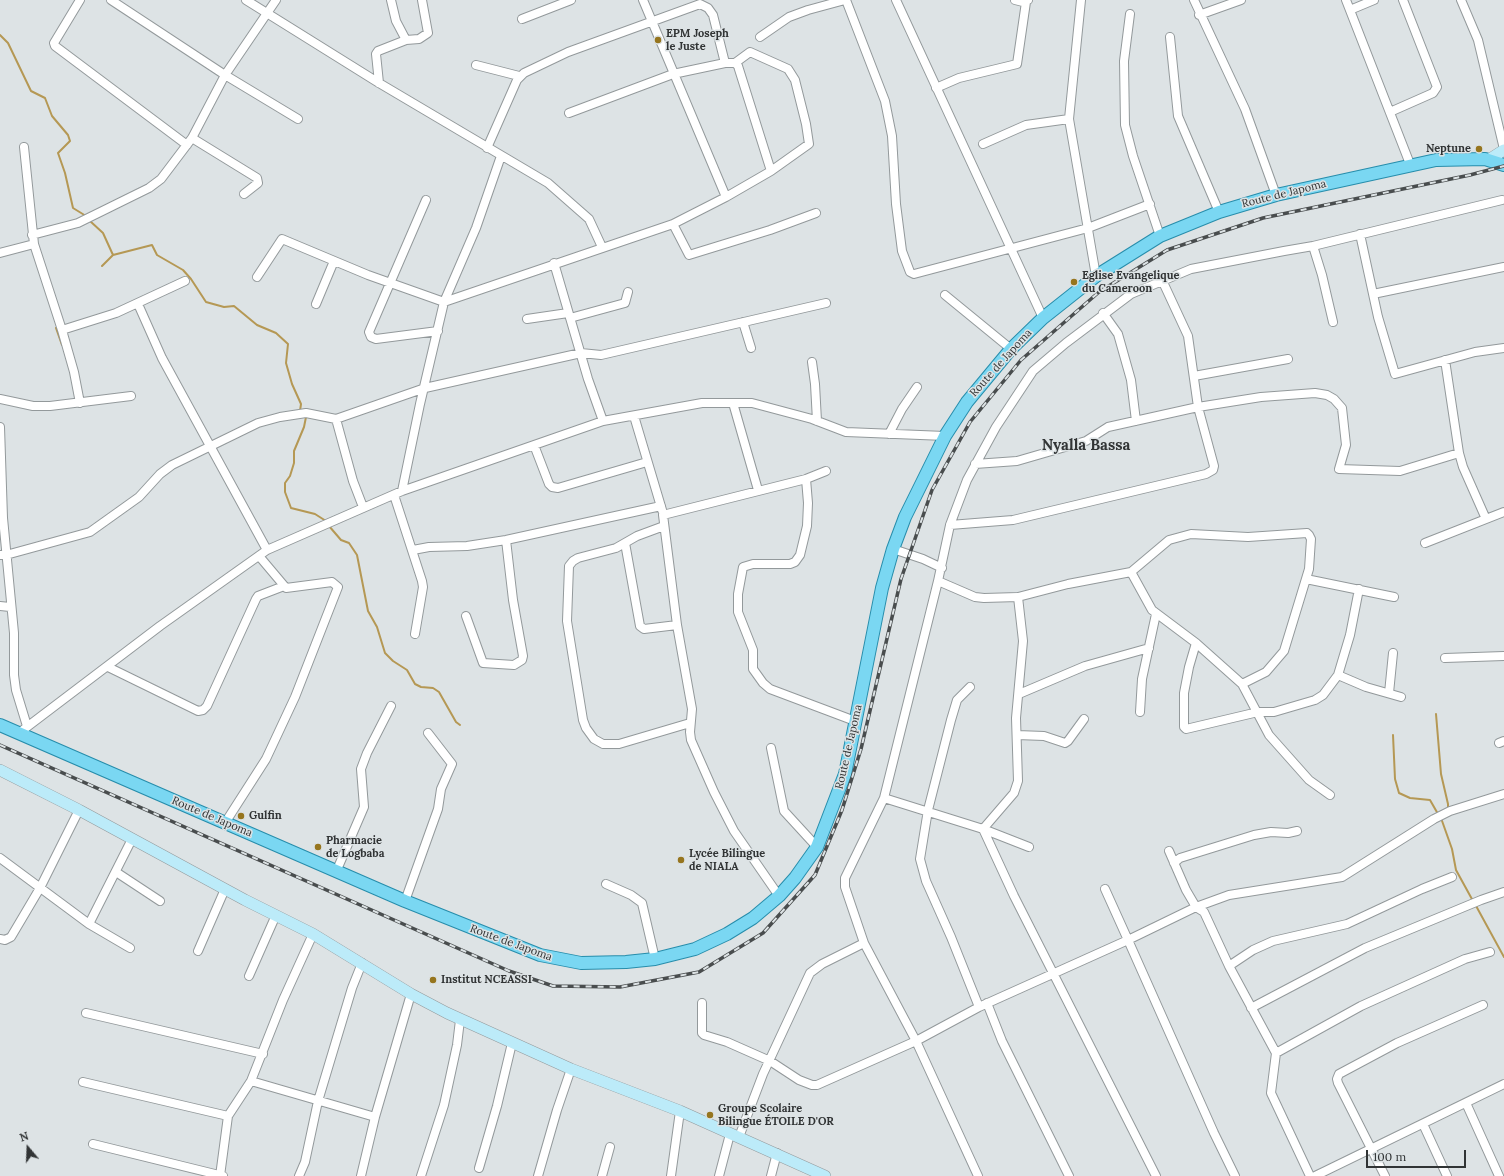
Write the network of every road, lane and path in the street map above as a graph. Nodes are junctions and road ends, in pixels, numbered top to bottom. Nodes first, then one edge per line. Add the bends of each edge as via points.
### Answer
1 (80, 0) edge
2 (111, 0) edge
3 (246, 0) edge
4 (276, 0) edge
5 (391, 0) edge
6 (422, 0) edge
7 (571, 0) edge
8 (642, 0) edge
9 (846, 0) edge
10 (896, 0) edge
11 (1015, 0) edge
12 (1081, 0) edge
13 (1194, 0) edge
14 (1241, 0) edge
15 (1346, 0) edge
16 (1374, 0) edge
17 (1403, 0) edge
18 (1462, 0) edge
19 (1027, 1) edge
20 (1350, 10) junction
21 (267, 13) junction
22 (1130, 14) dead end
23 (1199, 16) junction
24 (522, 19) dead end
25 (651, 22) junction
26 (760, 37) dead end
27 (1170, 37) dead end
28 (406, 40) junction
29 (725, 63) junction
30 (736, 63) junction
31 (476, 65) dead end
32 (673, 74) junction
33 (225, 75) junction
34 (520, 76) junction
35 (379, 83) junction
36 (936, 88) junction
37 (1390, 112) junction
38 (569, 113) dead end
39 (298, 119) dead end
40 (1069, 119) junction
41 (189, 142) junction
42 (983, 144) dead end
43 (24, 147) dead end
44 (487, 148) junction
45 (1504, 149) edge
46 (501, 156) junction
47 (1490, 160) junction
48 (1410, 164) junction
49 (1504, 165) edge
50 (770, 171) junction
51 (244, 194) dead end
52 (1276, 195) junction
53 (726, 197) junction
54 (426, 200) dead end
55 (1503, 200) edge
56 (1150, 204) junction
57 (1219, 212) junction
58 (816, 214) dead end
59 (673, 224) junction
60 (1088, 228) junction
61 (1360, 234) junction
62 (32, 235) junction
63 (1160, 236) junction
64 (34, 244) junction
65 (1313, 246) junction
66 (602, 247) junction
67 (1011, 248) junction
68 (0, 254) edge
69 (334, 261) junction
70 (554, 263) junction
71 (1504, 267) edge
72 (1096, 276) junction
73 (257, 277) dead end
74 (1162, 280) junction
75 (186, 281) dead end
76 (390, 284) junction
77 (628, 292) dead end
78 (1373, 294) junction
79 (945, 295) dead end
80 (444, 302) junction
81 (826, 303) dead end
82 (138, 304) junction
83 (316, 304) dead end
84 (1103, 314) junction
85 (569, 315) junction
86 (1043, 318) junction
87 (527, 319) dead end
88 (743, 322) junction
89 (1333, 322) dead end
90 (62, 330) junction
91 (438, 331) junction
92 (751, 348) dead end
93 (1504, 348) edge
94 (1011, 349) junction
95 (581, 353) junction
96 (1288, 359) dead end
97 (1445, 360) junction
98 (812, 362) dead end
99 (1194, 376) junction
100 (425, 388) junction
101 (917, 388) dead end
102 (131, 396) dead end
103 (0, 399) edge
104 (80, 403) junction
105 (733, 403) junction
106 (1198, 406) junction
107 (634, 416) junction
108 (336, 419) junction
109 (1136, 420) junction
110 (603, 421) junction
111 (817, 421) junction
112 (0, 427) edge
113 (889, 434) junction
114 (945, 436) junction
115 (534, 445) junction
116 (209, 446) junction
117 (1458, 453) junction
118 (647, 462) junction
119 (975, 464) junction
120 (1, 470) edge
121 (826, 471) dead end
122 (806, 478) junction
123 (758, 490) junction
124 (402, 491) junction
125 (394, 495) junction
126 (661, 506) junction
127 (363, 507) junction
128 (1504, 512) edge
129 (663, 515) junction
130 (1486, 519) junction
131 (664, 526) junction
132 (950, 526) junction
133 (506, 540) junction
134 (625, 543) junction
135 (1425, 543) dead end
136 (893, 549) junction
137 (267, 550) junction
138 (413, 550) junction
139 (3, 555) edge
140 (259, 556) junction
141 (942, 568) junction
142 (1131, 572) junction
143 (1306, 579) junction
144 (938, 581) junction
145 (284, 586) junction
146 (1359, 589) junction
147 (1018, 597) junction
148 (1394, 597) dead end
149 (0, 606) edge
150 (10, 607) junction
151 (1156, 614) junction
152 (466, 616) dead end
153 (677, 625) junction
154 (416, 634) dead end
155 (1196, 643) junction
156 (1149, 648) junction
157 (1393, 653) dead end
158 (1504, 656) edge
159 (1445, 658) dead end
160 (108, 667) junction
161 (1338, 675) junction
162 (1242, 684) junction
163 (970, 687) dead end
164 (1019, 694) junction
165 (1389, 694) junction
166 (1400, 697) dead end
167 (391, 706) dead end
168 (1140, 712) dead end
169 (1258, 712) junction
170 (1084, 719) dead end
171 (855, 721) junction
172 (690, 723) junction
173 (0, 725) edge
174 (23, 730) junction
175 (428, 733) dead end
176 (1017, 735) junction
177 (771, 748) dead end
178 (0, 770) edge
179 (1504, 794) edge
180 (1330, 795) dead end
181 (884, 798) junction
182 (79, 810) junction
183 (928, 810) junction
184 (225, 823) junction
185 (983, 829) junction
186 (1297, 831) dead end
187 (132, 839) junction
188 (817, 847) junction
189 (1029, 847) dead end
190 (1169, 851) dead end
191 (0, 858) edge
192 (1174, 863) junction
193 (116, 872) junction
194 (336, 872) junction
195 (1452, 877) dead end
196 (606, 884) dead end
197 (40, 888) junction
198 (225, 889) junction
199 (1105, 889) dead end
200 (1504, 892) edge
201 (779, 896) junction
202 (160, 900) dead end
203 (406, 901) junction
204 (1196, 907) junction
205 (276, 915) junction
206 (89, 924) junction
207 (313, 934) junction
208 (0, 939) edge
209 (1128, 940) junction
210 (864, 943) junction
211 (130, 948) dead end
212 (198, 951) dead end
213 (1490, 952) dead end
214 (655, 959) junction
215 (362, 963) junction
216 (1229, 966) junction
217 (1054, 973) junction
218 (249, 976) dead end
219 (410, 994) junction
220 (702, 1003) dead end
221 (983, 1005) junction
222 (1483, 1005) dead end
223 (1251, 1008) junction
224 (86, 1013) dead end
225 (460, 1020) junction
226 (916, 1041) junction
227 (512, 1043) junction
228 (1276, 1053) junction
229 (263, 1054) junction
230 (770, 1061) junction
231 (571, 1069) junction
232 (251, 1081) junction
233 (83, 1082) dead end
234 (1504, 1084) edge
235 (318, 1101) junction
236 (1466, 1103) junction
237 (680, 1111) junction
238 (228, 1116) junction
239 (375, 1117) junction
240 (1423, 1124) junction
241 (734, 1136) junction
242 (93, 1144) dead end
243 (610, 1147) dead end
244 (1371, 1149) junction
245 (777, 1153) junction
246 (479, 1168) dead end
247 (221, 1176) edge
248 (299, 1176) edge
249 (362, 1176) edge
250 (421, 1176) edge
251 (538, 1176) edge
252 (602, 1176) edge
253 (670, 1176) edge
254 (718, 1176) edge
255 (770, 1176) edge
256 (824, 1176) edge
257 (978, 1176) edge
258 (1069, 1176) edge
259 (1156, 1176) edge
260 (1235, 1176) edge
261 (1310, 1176) edge
262 (1315, 1176) edge
263 (1385, 1176) edge
264 (1447, 1176) edge
265 (1499, 1176) edge

1 - 41 street via 54,43 55,46
2 - 33 street
3 - 21 street
4 - 21 street
5 - 28 street via 396,21
6 - 28 street via 428,32 419,39
7 - 24 street
8 - 25 street
9 - 26 street via 789,17
9 - 67 street via 885,101 892,136 902,251 910,272 914,274
10 - 36 street
11 - 19 street
12 - 40 street
13 - 23 street
14 - 23 street
15 - 20 street
16 - 20 street
17 - 37 street via 1437,87 1432,94
18 - 45 street via 1478,40
19 - 36 street via 1017,64 959,78
20 - 37 street
21 - 33 street
21 - 35 street
22 - 56 street via 1124,61 1125,125
23 - 52 street via 1245,109
25 - 29 street via 703,5 713,15
25 - 32 street
25 - 34 street via 568,52
27 - 57 street via 1178,116
28 - 35 street via 377,52
29 - 30 street
29 - 32 street
30 - 50 street
30 - 50 street via 750,52 788,69 795,80 809,144
31 - 34 street
32 - 38 street
32 - 53 street
33 - 39 street
33 - 41 street
34 - 44 street
35 - 44 street
36 - 67 street
37 - 48 street
40 - 42 street via 1026,125
40 - 60 street
41 - 51 street via 257,178 258,183
41 - 62 street via 161,179 149,188 78,223
43 - 62 street
44 - 46 street
45 - 47 main road
46 - 66 street via 548,183 578,209 589,219
46 - 80 street via 476,228
47 - 48 main road, Route de Japoma via 1468,158
47 - 49 main road, Route de Japoma
48 - 52 main road, Route de Japoma
50 - 53 street
52 - 57 main road, Route de Japoma
53 - 59 street
54 - 76 street
55 - 61 street
56 - 60 street
56 - 63 street
57 - 63 main road, Route de Japoma
58 - 59 street via 691,255 686,253
59 - 66 street
60 - 67 street
60 - 72 street
61 - 65 street
61 - 78 street
62 - 64 street
63 - 72 main road, Route de Japoma
64 - 68 street
64 - 90 street
65 - 74 street via 1201,267
65 - 89 street
66 - 70 street
67 - 86 street
69 - 73 street via 282,239
69 - 76 street
69 - 83 street
70 - 80 street
70 - 85 street
71 - 78 street
72 - 86 main road, Route de Japoma
74 - 84 street via 1128,295
74 - 99 street via 1188,336
75 - 82 street
76 - 80 street
76 - 91 street via 369,332 371,337 376,339
77 - 85 street via 624,303
78 - 97 street via 1393,372 1399,374
79 - 94 street
80 - 91 street
81 - 88 street
82 - 90 street
82 - 116 street via 162,358
84 - 109 street via 1118,334 1131,380
84 - 119 street via 1030,374
85 - 87 street
85 - 95 street
86 - 94 main road, Route de Japoma
88 - 92 street
88 - 95 street via 601,355
90 - 104 street
91 - 100 street
93 - 97 street
94 - 114 main road, Route de Japoma via 967,402
95 - 100 street
95 - 110 street
96 - 99 street
97 - 117 street
98 - 111 street via 816,384
99 - 106 street
100 - 108 street
100 - 124 street
101 - 113 street
102 - 104 street
103 - 104 street via 33,406
105 - 107 street via 683,405
105 - 111 street via 752,403
105 - 123 street
106 - 109 street
106 - 117 street via 1277,395 1326,395 1342,408 1346,445 1339,469 1400,471
106 - 132 street via 1214,466 1210,472 1013,520
107 - 110 street
107 - 118 street
108 - 116 street via 306,413 280,417 258,423
108 - 127 street
109 - 119 street via 1108,427 1086,441 1016,461
110 - 115 street
111 - 113 street via 846,432
112 - 120 street
113 - 114 street
114 - 136 main road, Route de Japoma via 905,517
115 - 118 street via 549,484 558,488
115 - 124 street
116 - 137 street
116 - 139 street via 160,474 140,496 90,532
117 - 130 street
118 - 126 street
119 - 132 street
120 - 139 street
121 - 122 street
122 - 123 street
122 - 171 street via 807,526 800,555 790,564 753,564 743,567 738,612 753,650 753,669 770,690
123 - 129 street
124 - 125 street
125 - 127 street
125 - 138 street
126 - 129 street
126 - 133 street
127 - 137 street
128 - 130 street
129 - 131 street
130 - 135 street
131 - 134 street
131 - 153 street
132 - 141 street
133 - 138 street
133 - 152 street via 522,660 514,664 483,663
134 - 153 street via 640,626 644,629
134 - 172 street via 578,558 569,566 567,621 583,720 594,739 604,744 625,743
136 - 141 street
136 - 171 main road, Route de Japoma via 882,588
137 - 140 street
138 - 154 street via 423,587
139 - 150 street
140 - 145 street
140 - 160 street via 160,626
141 - 144 street
142 - 143 street via 1169,540 1179,536 1202,533 1248,537 1307,533 1311,539
142 - 147 street
142 - 151 street
143 - 146 street
143 - 162 street via 1284,651 1266,672
144 - 147 street via 975,597
144 - 181 street
145 - 160 street via 256,599 203,710 198,711
145 - 184 street via 290,589 332,582 338,587 295,697 266,758
146 - 148 street
146 - 161 street via 1350,635
147 - 164 street via 1022,641
149 - 150 street
150 - 174 street via 14,633 16,690
151 - 155 street
151 - 156 street
153 - 172 street via 691,704
155 - 162 street
155 - 169 street via 1188,667 1184,693 1184,727 1191,728
156 - 164 street via 1085,666
156 - 168 street via 1142,679
157 - 165 street
158 - 159 street
160 - 174 street
161 - 165 street
161 - 169 street via 1323,695 1315,700 1274,712
162 - 169 street
163 - 183 street via 960,695 954,708
164 - 176 street
165 - 166 street
167 - 194 street via 361,769 364,807
169 - 180 street via 1269,735 1309,780
170 - 176 street via 1065,743 1044,736
171 - 188 main road, Route de Japoma via 845,774
172 - 201 street via 691,740 734,831
173 - 174 main road, Route de Japoma
174 - 184 main road, Route de Japoma
175 - 203 street via 452,764 441,789 438,810
176 - 185 street via 1019,770 1014,793
177 - 188 street via 784,811
178 - 182 main road
179 - 204 street via 1450,811 1434,819 1342,877 1233,894
181 - 183 street
181 - 210 street via 845,878 847,896
182 - 187 main road
182 - 197 street
183 - 185 street
183 - 221 street via 920,859 923,874
184 - 194 main road, Route de Japoma
185 - 189 street
185 - 217 street
186 - 192 street via 1248,836 1180,858
187 - 193 street
187 - 198 main road
188 - 201 main road, Route de Japoma
190 - 192 street
191 - 197 street
192 - 204 street
193 - 202 street
193 - 206 street
194 - 203 main road, Route de Japoma
195 - 216 street via 1347,924 1273,941 1253,950
196 - 214 street via 632,895 642,903
197 - 206 street
197 - 208 street via 11,937 6,940
198 - 205 main road
198 - 212 street
199 - 209 street
200 - 223 street via 1365,948
201 - 214 main road, Route de Japoma via 753,918 726,934 695,949
203 - 214 main road, Route de Japoma via 510,944 561,960 581,963
204 - 209 street
204 - 216 street via 1204,912
205 - 207 main road
205 - 218 street
206 - 211 street
207 - 215 main road
207 - 229 street via 282,1000
209 - 217 street
209 - 260 street
210 - 226 street
210 - 230 street via 822,964 810,973
213 - 228 street via 1465,958 1361,1006
215 - 219 main road
215 - 235 street
216 - 223 street
217 - 221 street
217 - 259 street
219 - 225 main road
219 - 239 street
220 - 230 street via 704,1035
221 - 226 street
221 - 258 street
222 - 244 street via 1397,1043 1338,1074 1338,1083
223 - 228 street
224 - 229 street
225 - 227 main road
225 - 250 street via 444,1105
226 - 230 street via 817,1085 799,1080
226 - 257 street
227 - 231 main road
227 - 246 street
228 - 261 street via 1271,1093
229 - 232 street
230 - 241 street
231 - 237 main road
231 - 251 street
232 - 235 street
232 - 238 street
233 - 238 street
234 - 236 street
235 - 239 street
235 - 248 street via 305,1162
236 - 240 street
236 - 265 street
237 - 241 main road
237 - 253 street
238 - 247 street
239 - 249 street
240 - 244 street
240 - 264 street
241 - 245 main road
241 - 254 street
242 - 247 street
243 - 252 street
244 - 262 street
244 - 263 street
245 - 255 street
245 - 256 main road

